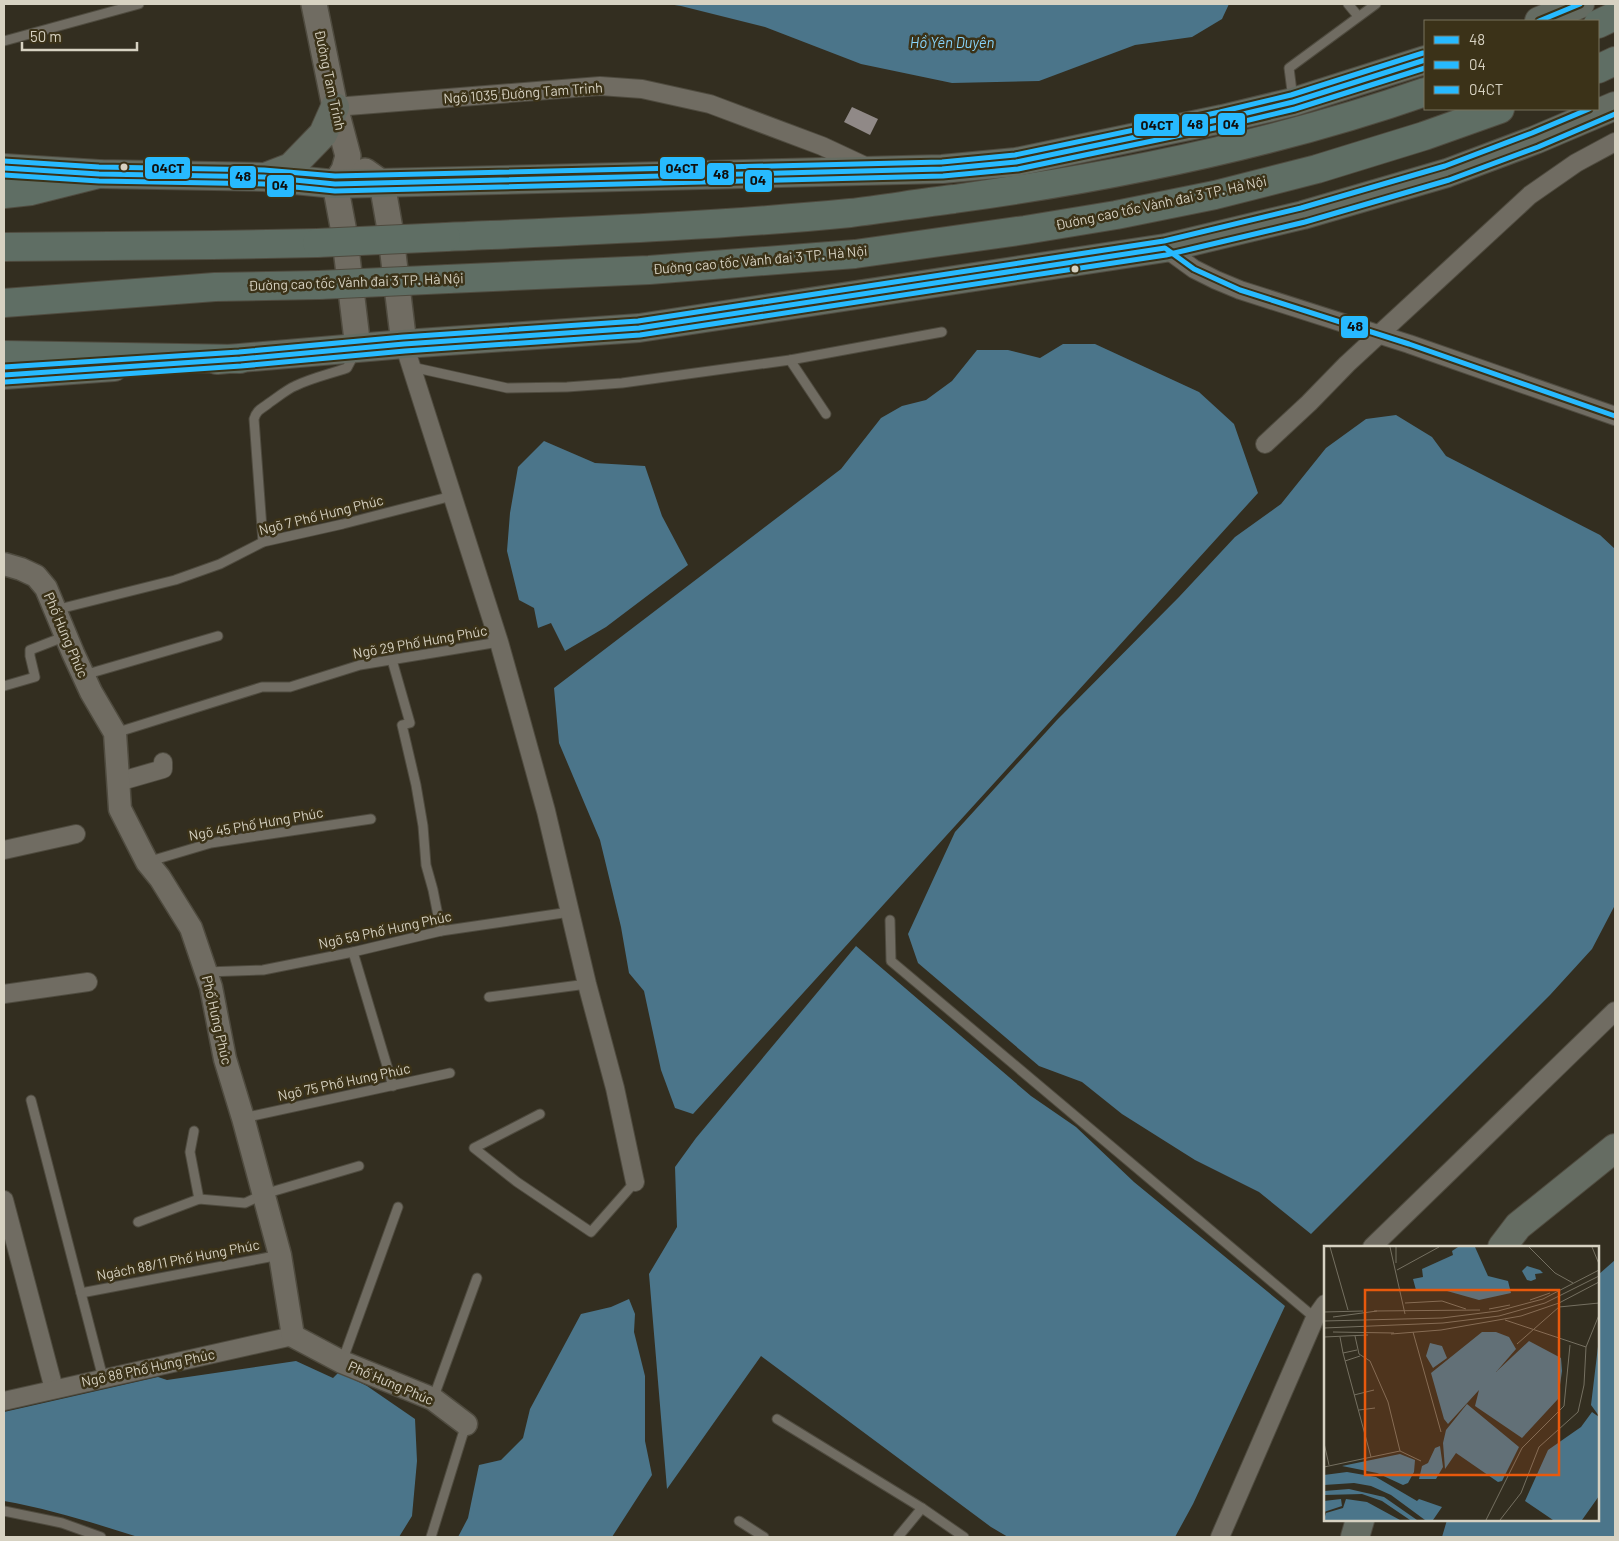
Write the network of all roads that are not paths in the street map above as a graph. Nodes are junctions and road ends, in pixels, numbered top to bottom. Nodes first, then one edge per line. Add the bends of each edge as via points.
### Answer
1 (139, 4) edge
2 (314, 4) edge
3 (1348, 4) edge
4 (1376, 4) edge
5 (1580, 4) edge
6 (1358, 16) junction
7 (1615, 16) edge
8 (1541, 20) edge
9 (1599, 24) edge
10 (4, 41) edge
11 (1424, 60) edge
12 (1615, 61) edge
13 (1599, 69) edge
14 (1424, 92) edge
15 (1293, 102) junction
16 (1615, 106) edge
17 (335, 107) junction
18 (1497, 110) edge
19 (1615, 142) edge
20 (348, 156) junction
21 (4, 168) edge
22 (876, 172) junction
23 (99, 174) junction
24 (264, 177) junction
25 (382, 183) junction
26 (335, 184) junction
27 (4, 194) edge
28 (4, 247) edge
29 (1166, 248) junction
30 (4, 302) edge
31 (942, 332) dead end
32 (1380, 335) junction
33 (358, 348) junction
34 (4, 355) edge
35 (408, 355) junction
36 (240, 359) junction
37 (790, 360) junction
38 (4, 375) edge
39 (826, 414) dead end
40 (1615, 416) edge
41 (1266, 444) dead end
42 (452, 496) junction
43 (263, 542) junction
44 (4, 564) edge
45 (54, 610) junction
46 (66, 636) junction
47 (218, 636) dead end
48 (499, 642) junction
49 (392, 660) junction
50 (83, 676) junction
51 (4, 686) edge
52 (115, 734) junction
53 (163, 762) dead end
54 (118, 782) junction
55 (371, 819) dead end
56 (76, 834) dead end
57 (4, 850) edge
58 (147, 862) junction
59 (570, 912) junction
60 (890, 920) dead end
61 (441, 931) junction
62 (353, 952) junction
63 (206, 972) junction
64 (88, 982) dead end
65 (587, 984) junction
66 (4, 994) edge
67 (489, 997) dead end
68 (1615, 1011) edge
69 (450, 1073) dead end
70 (393, 1086) junction
71 (31, 1100) dead end
72 (540, 1114) dead end
73 (243, 1118) junction
74 (194, 1131) dead end
75 (1615, 1148) edge
76 (359, 1166) dead end
77 (635, 1182) joint
78 (264, 1194) junction
79 (199, 1199) junction
80 (4, 1200) edge
81 (398, 1207) dead end
82 (138, 1222) dead end
83 (1373, 1246) edge
84 (1503, 1246) edge
85 (280, 1255) junction
86 (477, 1278) dead end
87 (81, 1293) junction
88 (1320, 1311) edge
89 (293, 1336) junction
90 (342, 1362) junction
91 (103, 1378) junction
92 (54, 1389) junction
93 (433, 1399) junction
94 (4, 1401) edge
95 (777, 1419) dead end
96 (466, 1424) joint
97 (922, 1508) junction
98 (4, 1512) edge
99 (740, 1521) dead end
100 (1360, 1521) edge
101 (101, 1537) edge
102 (431, 1537) edge
103 (764, 1537) edge
104 (898, 1537) edge
105 (964, 1537) edge
106 (1220, 1537) edge
107 (1354, 1537) edge

1 - 10 lane
2 - 17 main road, Đường Tam Trinh
3 - 6 lane
4 - 6 lane
5 - 8 main road
6 - 15 lane via 1289,68
7 - 9 highway
11 - 15 main road
12 - 13 highway
14 - 28 highway, bridge via 1305,129 1112,174 851,213 646,229 317,243
15 - 22 main road via 1016,162
16 - 29 main road via 1447,173 1303,215
17 - 20 main road, Đường Tam Trinh
17 - 22 street, Ngõ 1035 Đường Tam Trinh via 600,86 642,89 710,104 822,146
17 - 24 main road via 323,134 291,167
18 - 30 highway, Đường cao tốc Vành đai 3 TP. Hà Nội, bridge via 1317,169 1215,194 1116,215 855,254 648,270 215,287
19 - 32 street via 1576,163 1530,195
20 - 25 main road
20 - 26 main road
21 - 23 main road
22 - 25 main road
23 - 24 main road
23 - 27 highway via 31,191
24 - 26 main road
25 - 26 main road
25 - 35 main road
26 - 33 main road
29 - 32 street via 1194,269 1240,290
29 - 35 main road via 639,328
31 - 37 lane
32 - 40 street
32 - 41 street
33 - 35 main road
33 - 36 main road
33 - 43 lane via 347,368 297,385 256,413
34 - 36 highway
35 - 37 lane via 507,388 622,383
35 - 42 street
36 - 38 main road
37 - 39 lane
42 - 43 lane, Ngõ 7 Phố Hưng Phúc
42 - 48 street
43 - 45 lane, Ngõ 7 Phố Hưng Phúc via 220,564 176,580
44 - 45 street, Phố Hưng Phúc via 36,576 46,588
45 - 46 street, Phố Hưng Phúc
46 - 50 street, Phố Hưng Phúc
46 - 51 lane via 30,650 35,677
47 - 50 lane
48 - 49 lane, Ngõ 29 Phố Hưng Phúc
48 - 59 street
49 - 52 lane, Ngõ 29 Phố Hưng Phúc via 360,665 290,687 262,687
49 - 61 lane via 410,723 402,725 416,785 426,865
50 - 52 street, Phố Hưng Phúc
52 - 54 street, Phố Hưng Phúc
53 - 54 street via 163,769
54 - 58 street, Phố Hưng Phúc via 120,809
55 - 58 lane, Ngõ 45 Phố Hưng Phúc via 211,843
56 - 57 street
58 - 63 street, Phố Hưng Phúc via 191,928
59 - 61 lane, Ngõ 59 Phố Hưng Phúc
59 - 65 street
60 - 88 lane via 891,961
61 - 62 lane, Ngõ 59 Phố Hưng Phúc
62 - 63 lane, Ngõ 59 Phố Hưng Phúc via 263,970
62 - 70 lane
63 - 73 street, Phố Hưng Phúc via 225,1060
64 - 66 street
65 - 67 lane
65 - 77 street via 615,1088
68 - 83 street
69 - 70 lane, Ngõ 75 Phố Hưng Phúc
70 - 73 lane, Ngõ 75 Phố Hưng Phúc
71 - 87 lane, Ngách 88/11 Phố Hưng Phúc
72 - 77 lane via 474,1148 517,1182 591,1232
73 - 78 street, Phố Hưng Phúc
74 - 79 lane via 190,1152
75 - 84 main road via 1518,1226
76 - 78 lane
78 - 79 lane via 245,1202
78 - 85 street, Phố Hưng Phúc
79 - 82 lane
80 - 92 street
81 - 90 lane
85 - 87 lane, Ngách 88/11 Phố Hưng Phúc
85 - 89 street, Phố Hưng Phúc
86 - 93 lane
87 - 91 lane, Ngách 88/11 Phố Hưng Phúc
88 - 106 street
89 - 90 street, Phố Hưng Phúc
89 - 91 street, Ngõ 88 Phố Hưng Phúc
90 - 93 street, Phố Hưng Phúc
91 - 92 street, Ngõ 88 Phố Hưng Phúc
92 - 94 street, Ngõ 88 Phố Hưng Phúc
93 - 96 street, Phố Hưng Phúc
95 - 97 lane
96 - 102 lane
97 - 104 lane
97 - 105 lane
98 - 101 lane via 62,1523
99 - 103 lane
100 - 107 main road

